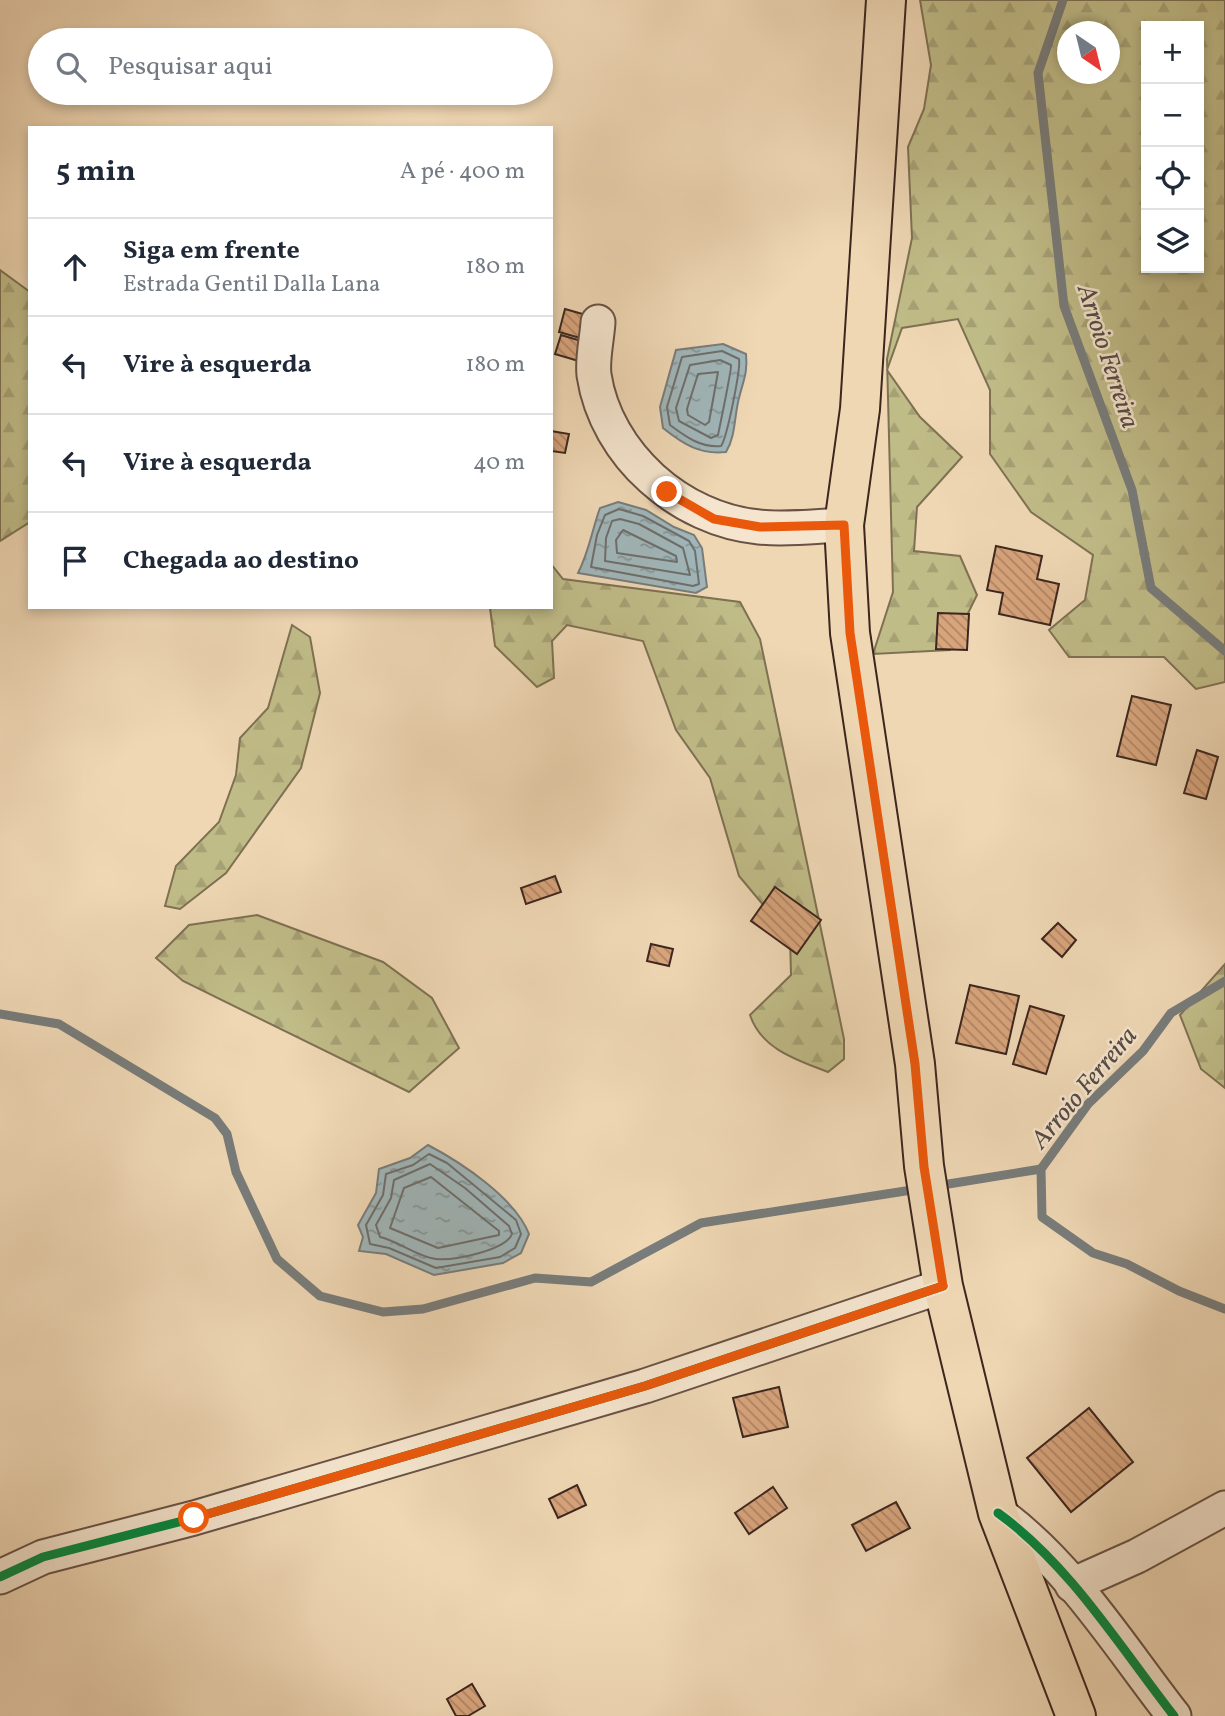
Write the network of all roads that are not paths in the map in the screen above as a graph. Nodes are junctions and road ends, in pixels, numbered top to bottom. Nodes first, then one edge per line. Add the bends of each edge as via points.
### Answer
1 (886, 0) edge
2 (598, 322) dead end
3 (844, 525) junction
4 (943, 1286) junction
5 (1225, 1508) edge
6 (998, 1513) junction
7 (0, 1577) edge
8 (1072, 1586) junction
9 (1076, 1716) edge
10 (1174, 1716) edge

1 - 3 main road via 860,409
2 - 3 street via 594,375 617,441 667,492 714,519 748,525
3 - 4 main road via 850,633 915,1064 924,1167
4 - 6 main road
4 - 7 street via 645,1386 194,1518 43,1557
5 - 8 street
6 - 8 street via 1026,1534
6 - 9 main road
8 - 10 street

